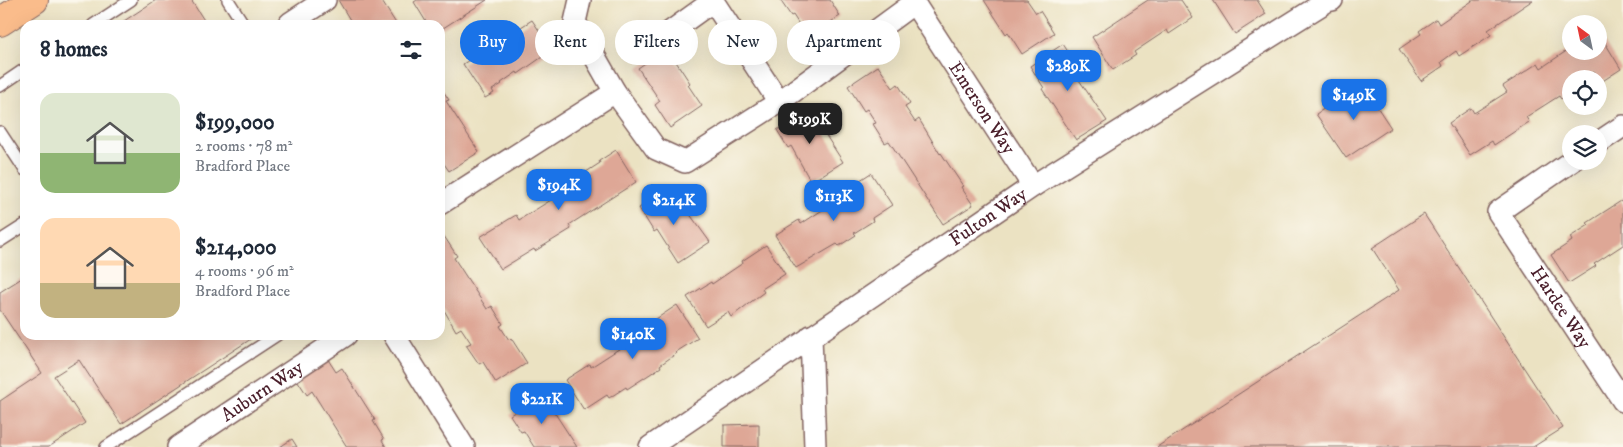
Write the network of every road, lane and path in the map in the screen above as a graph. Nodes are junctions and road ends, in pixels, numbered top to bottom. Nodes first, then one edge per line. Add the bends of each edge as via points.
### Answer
1 (34, 0) edge
2 (131, 0) edge
3 (228, 0) edge
4 (325, 0) edge
5 (580, 0) edge
6 (1329, 0) edge
7 (914, 2) edge
8 (101, 20) edge
9 (241, 20) edge
10 (296, 20) edge
11 (687, 20) edge
12 (0, 22) edge
13 (20, 72) edge
14 (0, 86) edge
15 (615, 92) junction
16 (779, 102) junction
17 (1623, 126) edge
18 (0, 132) edge
19 (1607, 137) edge
20 (20, 162) edge
21 (1562, 168) edge
22 (1034, 186) junction
23 (445, 201) edge
24 (20, 228) edge
25 (0, 241) edge
26 (811, 336) junction
27 (270, 340) edge
28 (338, 340) edge
29 (397, 340) edge
30 (1623, 401) edge
31 (106, 447) edge
32 (178, 447) edge
33 (464, 447) edge
34 (650, 447) edge
35 (815, 447) edge

1 - 12 main road
2 - 8 lane
3 - 9 lane
4 - 10 street
5 - 15 street via 574,22
6 - 22 street, Fulton Way
7 - 16 street
7 - 22 street, Emerson Way
11 - 16 street via 713,1
13 - 14 lane
15 - 16 street via 656,149 685,162
15 - 23 street
17 - 19 street
18 - 20 lane
21 - 30 street, Hardee Way via 1498,212
22 - 26 street, Fulton Way
24 - 25 lane
26 - 34 street, Fulton Way
26 - 35 street
27 - 31 lane
28 - 32 street, Auburn Way
29 - 33 street

